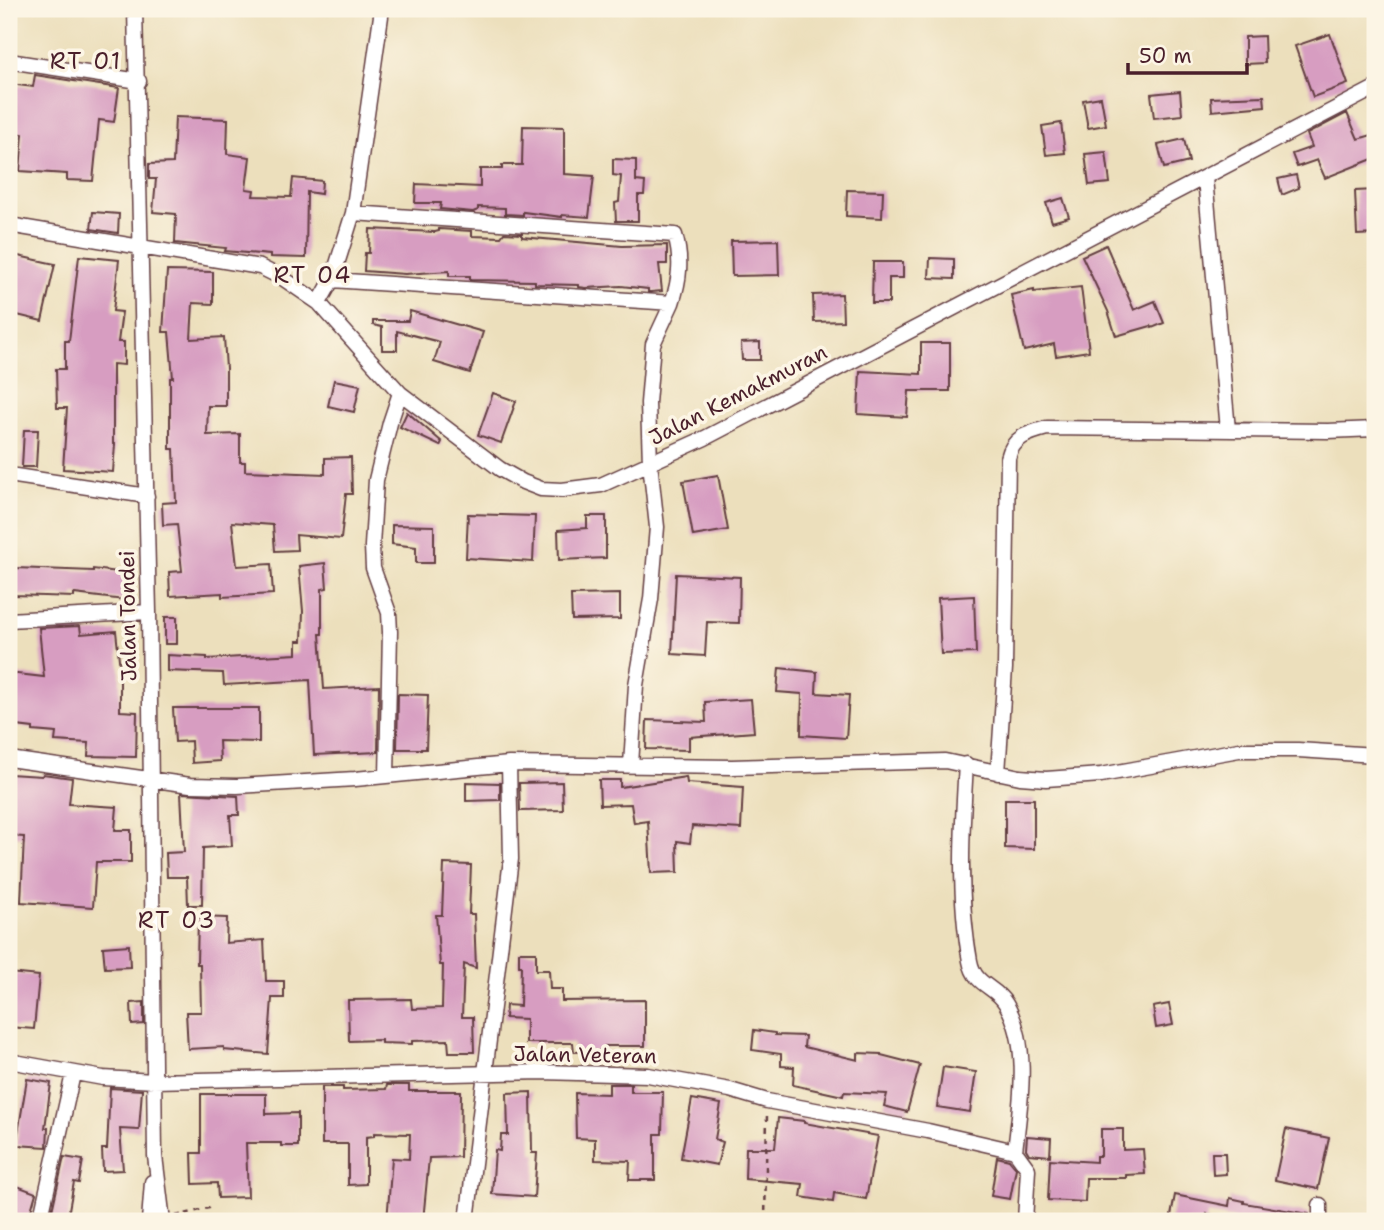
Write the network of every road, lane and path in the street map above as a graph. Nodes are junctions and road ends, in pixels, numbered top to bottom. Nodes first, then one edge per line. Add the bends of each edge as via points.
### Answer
1 (135, 9) edge
2 (382, 9) edge
3 (9, 61) edge
4 (139, 81) junction
5 (1375, 88) edge
6 (1205, 178) junction
7 (353, 213) junction
8 (9, 225) edge
9 (140, 248) junction
10 (332, 280) junction
11 (319, 303) junction
12 (672, 303) junction
13 (400, 393) junction
14 (1375, 429) edge
15 (1228, 430) junction
16 (650, 463) junction
17 (9, 475) edge
18 (147, 496) junction
19 (149, 612) junction
20 (9, 620) edge
21 (1375, 755) edge
22 (9, 759) edge
23 (509, 764) junction
24 (966, 764) junction
25 (631, 765) junction
26 (998, 773) junction
27 (387, 776) junction
28 (152, 779) junction
29 (9, 1060) edge
30 (73, 1074) junction
31 (486, 1075) junction
32 (154, 1081) junction
33 (767, 1101) junction
34 (1015, 1151) junction
35 (1320, 1205) dead end
36 (213, 1207) dead end
37 (158, 1219) edge
38 (40, 1221) edge
39 (467, 1221) edge
40 (765, 1221) edge
41 (1025, 1221) edge
42 (1320, 1221) edge

1 - 4 street, Jalan Tondei
2 - 7 street
3 - 4 street
4 - 9 street, Jalan Tondei
5 - 6 street, Jalan Kemakmuran
6 - 15 street
6 - 16 street, Jalan Kemakmuran
7 - 10 street
7 - 12 street via 675,235 680,263
8 - 9 street, Jalan Kemakmuran
9 - 11 street, Jalan Kemakmuran via 260,267
9 - 18 street, Jalan Tondei
10 - 11 street
10 - 12 street
11 - 13 street, Jalan Kemakmuran
12 - 16 street via 653,344 648,403
13 - 16 street, Jalan Kemakmuran via 500,469 541,489 601,485
13 - 27 street via 376,480 372,546 373,568 389,613
14 - 15 street
15 - 26 street via 1047,429 1030,432 1011,447
16 - 25 street via 657,527 636,685
17 - 18 street
18 - 19 street, Jalan Tondei
19 - 20 street
19 - 28 street, Jalan Tondei
21 - 26 street via 1239,750 1079,777 1045,779
22 - 28 street
23 - 25 street
23 - 27 street
23 - 31 street via 511,859
24 - 25 street
24 - 26 street
24 - 34 street via 963,888 971,963 975,976 1010,1011 1020,1049
27 - 28 street via 237,786
28 - 32 street, Jalan Tondei
29 - 30 street, Jalan Veteran
30 - 32 street, Jalan Veteran
30 - 38 street
31 - 32 street, Jalan Veteran
31 - 33 street, Jalan Veteran via 649,1075
31 - 39 street
32 - 37 street, Jalan Tondei
33 - 34 street, Jalan Veteran
33 - 40 path
34 - 41 street via 1028,1169
35 - 42 street
36 - 37 path

